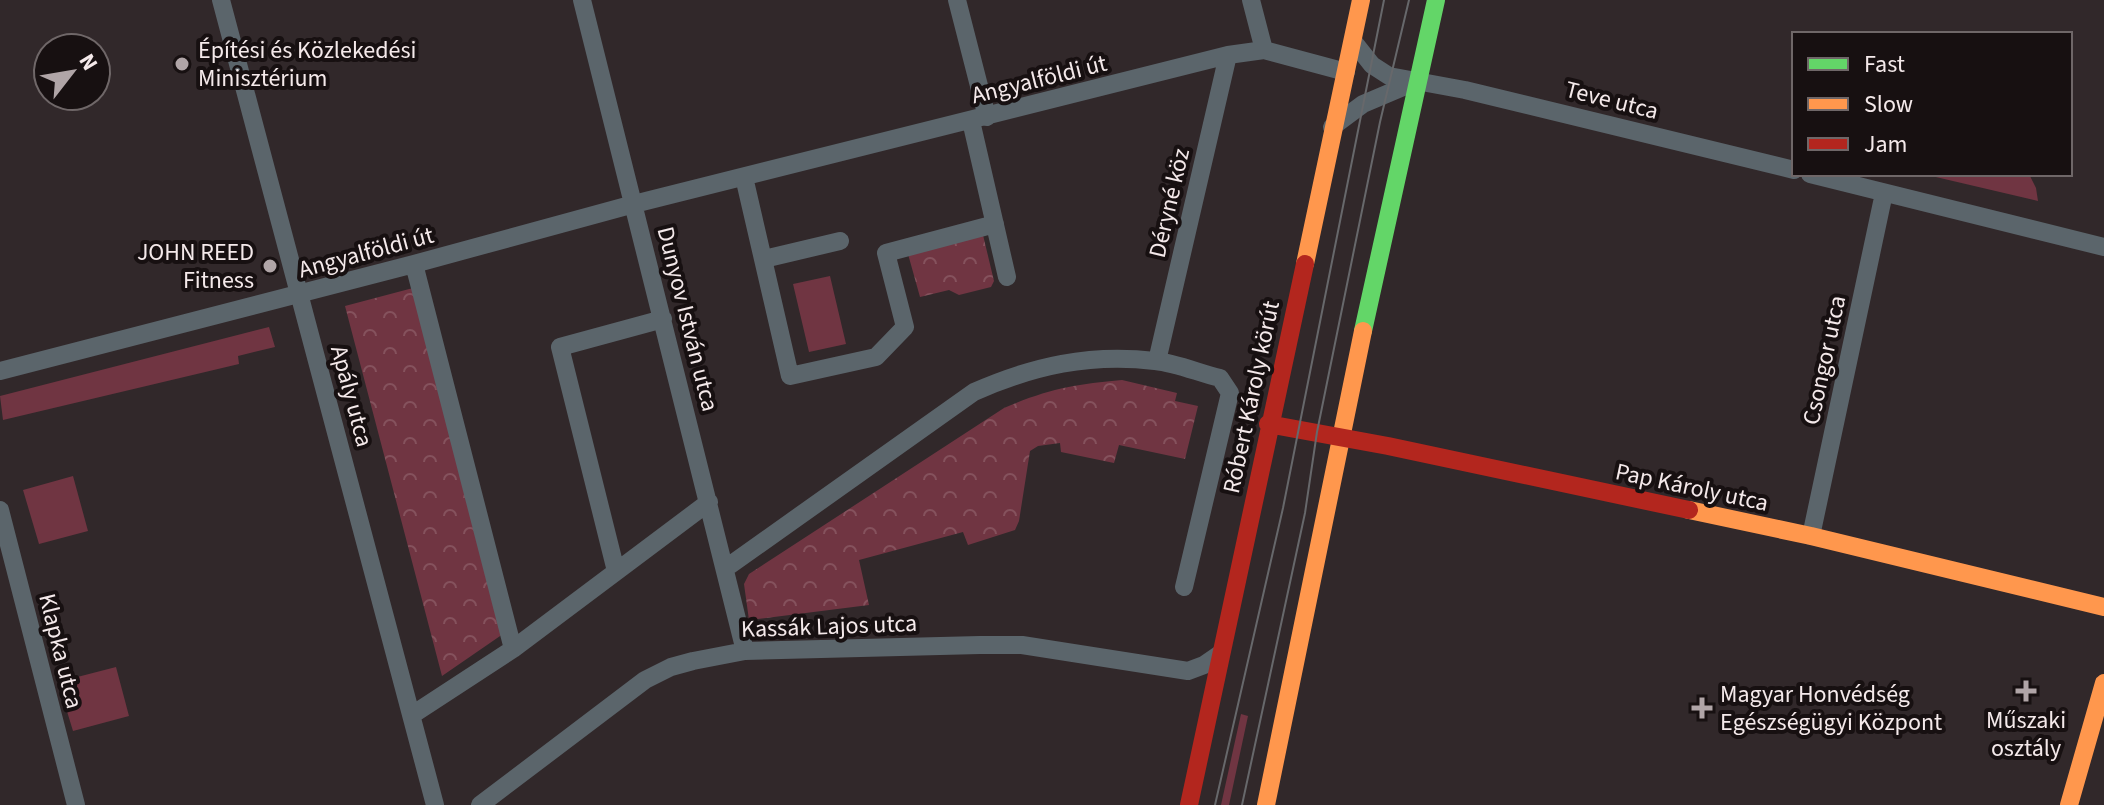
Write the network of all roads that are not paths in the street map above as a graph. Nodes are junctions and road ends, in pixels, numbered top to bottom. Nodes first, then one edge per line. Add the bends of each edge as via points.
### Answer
1 (221, 0) edge
2 (582, 0) edge
3 (957, 0) edge
4 (1251, 0) edge
5 (1361, 0) edge
6 (1436, 0) edge
7 (1353, 41) junction
8 (1264, 50) junction
9 (1228, 55) junction
10 (1346, 72) junction
11 (1417, 81) junction
12 (979, 119) junction
13 (1332, 127) junction
14 (1792, 170) edge
15 (1818, 176) edge
16 (744, 177) junction
17 (1884, 193) junction
18 (634, 204) junction
19 (995, 224) junction
20 (840, 241) dead end
21 (2104, 247) edge
22 (764, 259) junction
23 (414, 264) junction
24 (1007, 277) dead end
25 (300, 294) junction
26 (663, 319) junction
27 (1157, 361) junction
28 (0, 371) edge
29 (1268, 424) junction
30 (1341, 437) junction
31 (709, 502) junction
32 (0, 510) edge
33 (1811, 536) junction
34 (726, 568) junction
35 (616, 571) junction
36 (1184, 587) dead end
37 (2104, 607) edge
38 (513, 649) junction
39 (745, 651) junction
40 (1220, 654) junction
41 (2104, 683) edge
42 (412, 715) junction
43 (76, 805) edge
44 (435, 805) edge
45 (480, 805) edge
46 (1189, 805) edge
47 (1266, 805) edge
48 (2069, 805) edge

1 - 25 street, Apály utca
2 - 18 street, Dunyov István utca
3 - 12 street
4 - 8 street
5 - 7 main road, Róbert Károly körút
6 - 11 main road
7 - 10 main road, Róbert Károly körút
7 - 11 street, Teve utca via 1389,76
8 - 9 street, Angyalföldi út
8 - 10 street, Angyalföldi út
9 - 12 street, Angyalföldi út
9 - 27 street, Déryné köz
10 - 13 main road, Róbert Károly körút
11 - 13 street via 1363,104
11 - 14 street, Teve utca
11 - 30 main road
12 - 16 street, Angyalföldi út
12 - 19 street
13 - 29 main road, Róbert Károly körút
15 - 17 street
16 - 18 street, Angyalföldi út
16 - 22 street
17 - 21 street
17 - 33 street, Csongor utca
18 - 23 street, Angyalföldi út
18 - 26 street, Dunyov István utca
19 - 22 street via 886,253 905,327 876,357 790,376
19 - 24 street
20 - 22 street
23 - 25 street, Angyalföldi út
23 - 38 street
25 - 28 street, Angyalföldi út
25 - 42 street, Apály utca
26 - 31 street, Dunyov István utca
26 - 35 street via 560,347
27 - 34 street via 1062,362 1011,375 974,392
27 - 36 street via 1220,378 1230,393
29 - 30 main road, Pap Károly utca
29 - 40 main road, Róbert Károly körút
30 - 33 main road, Pap Károly utca
30 - 47 main road
31 - 34 street, Dunyov István utca
31 - 35 street
32 - 43 street, Klapka utca
33 - 37 main road, Pap Károly utca
34 - 39 street, Dunyov István utca
35 - 38 street
38 - 42 street
39 - 40 street, Kassák Lajos utca via 1022,645 1188,671
39 - 45 street, Kassák Lajos utca via 693,661 645,680
40 - 46 main road, Róbert Károly körút
41 - 48 main road
42 - 44 street, Apály utca

